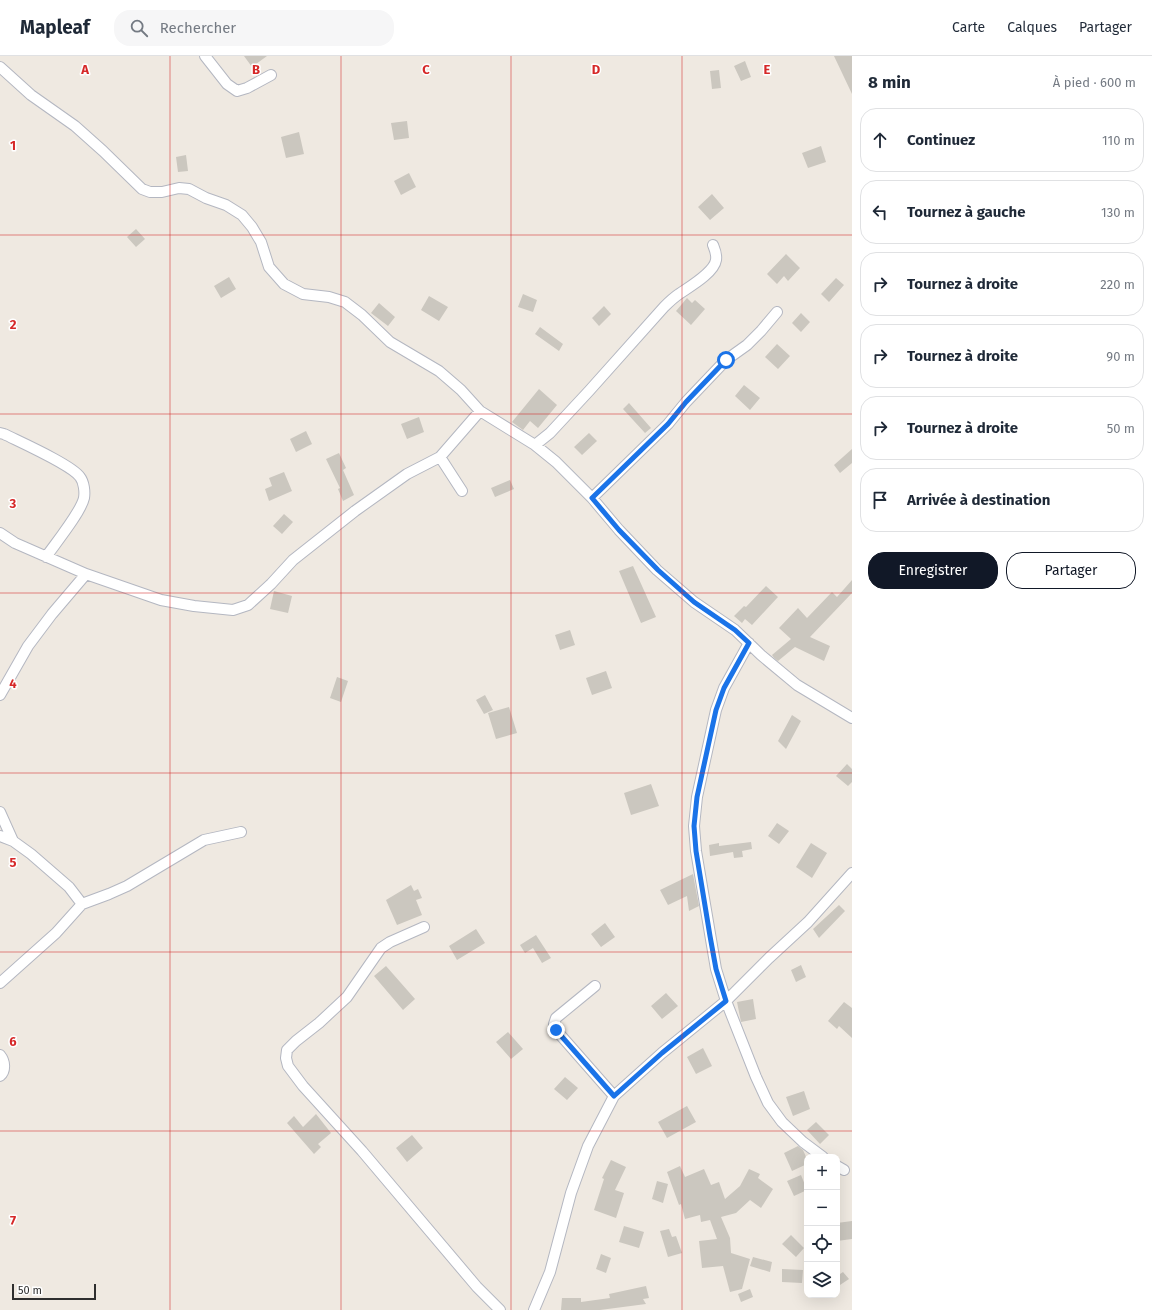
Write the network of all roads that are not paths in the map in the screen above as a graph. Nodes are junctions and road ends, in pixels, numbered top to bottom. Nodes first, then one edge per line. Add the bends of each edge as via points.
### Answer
1 (205, 56) edge
2 (0, 67) edge
3 (271, 76) dead end
4 (712, 245) dead end
5 (777, 312) dead end
6 (480, 411) junction
7 (0, 433) edge
8 (535, 445) junction
9 (440, 457) junction
10 (462, 491) dead end
11 (592, 498) junction
12 (0, 533) edge
13 (46, 557) junction
14 (86, 574) junction
15 (749, 643) junction
16 (0, 695) edge
17 (852, 718) edge
18 (0, 812) edge
19 (241, 832) dead end
20 (0, 836) edge
21 (14, 841) junction
22 (852, 873) edge
23 (82, 904) junction
24 (424, 927) dead end
25 (0, 983) edge
26 (595, 986) dead end
27 (726, 1001) junction
28 (0, 1055) edge
29 (0, 1076) edge
30 (614, 1096) junction
31 (819, 1154) edge
32 (500, 1310) edge
33 (534, 1310) edge

1 - 3 street via 227,84 237,91
2 - 6 street via 31,95 75,126 142,189 150,192 190,189 242,214 261,242 270,267 284,284 303,294 346,302 390,342 439,371
4 - 8 street via 716,252 716,262 710,271 664,307 550,433
5 - 11 street via 761,331 726,360 668,424
6 - 8 street
6 - 9 street
7 - 13 street via 72,469 81,478 84,498 80,508
8 - 11 street
9 - 10 street
9 - 14 street via 407,474 355,511 293,560 248,605 233,610 160,600
11 - 15 street via 658,570 694,602 735,630
12 - 13 street
13 - 14 street
14 - 16 street via 28,646
15 - 17 street via 797,685
15 - 27 street via 724,688 716,710 697,797 694,826 716,969
18 - 21 street
19 - 23 street via 204,840 126,886
20 - 21 street
21 - 23 street via 69,887
22 - 27 street via 808,922
23 - 25 street via 56,933
24 - 32 street via 381,948 347,997 287,1050 286,1058 288,1066 303,1086 362,1151 477,1287
26 - 30 street via 556,1018 554,1024 556,1030
27 - 30 street
27 - 31 street via 768,1103 782,1122
28 - 29 street via 4,1067
30 - 33 street via 600,1121 571,1193 550,1272

